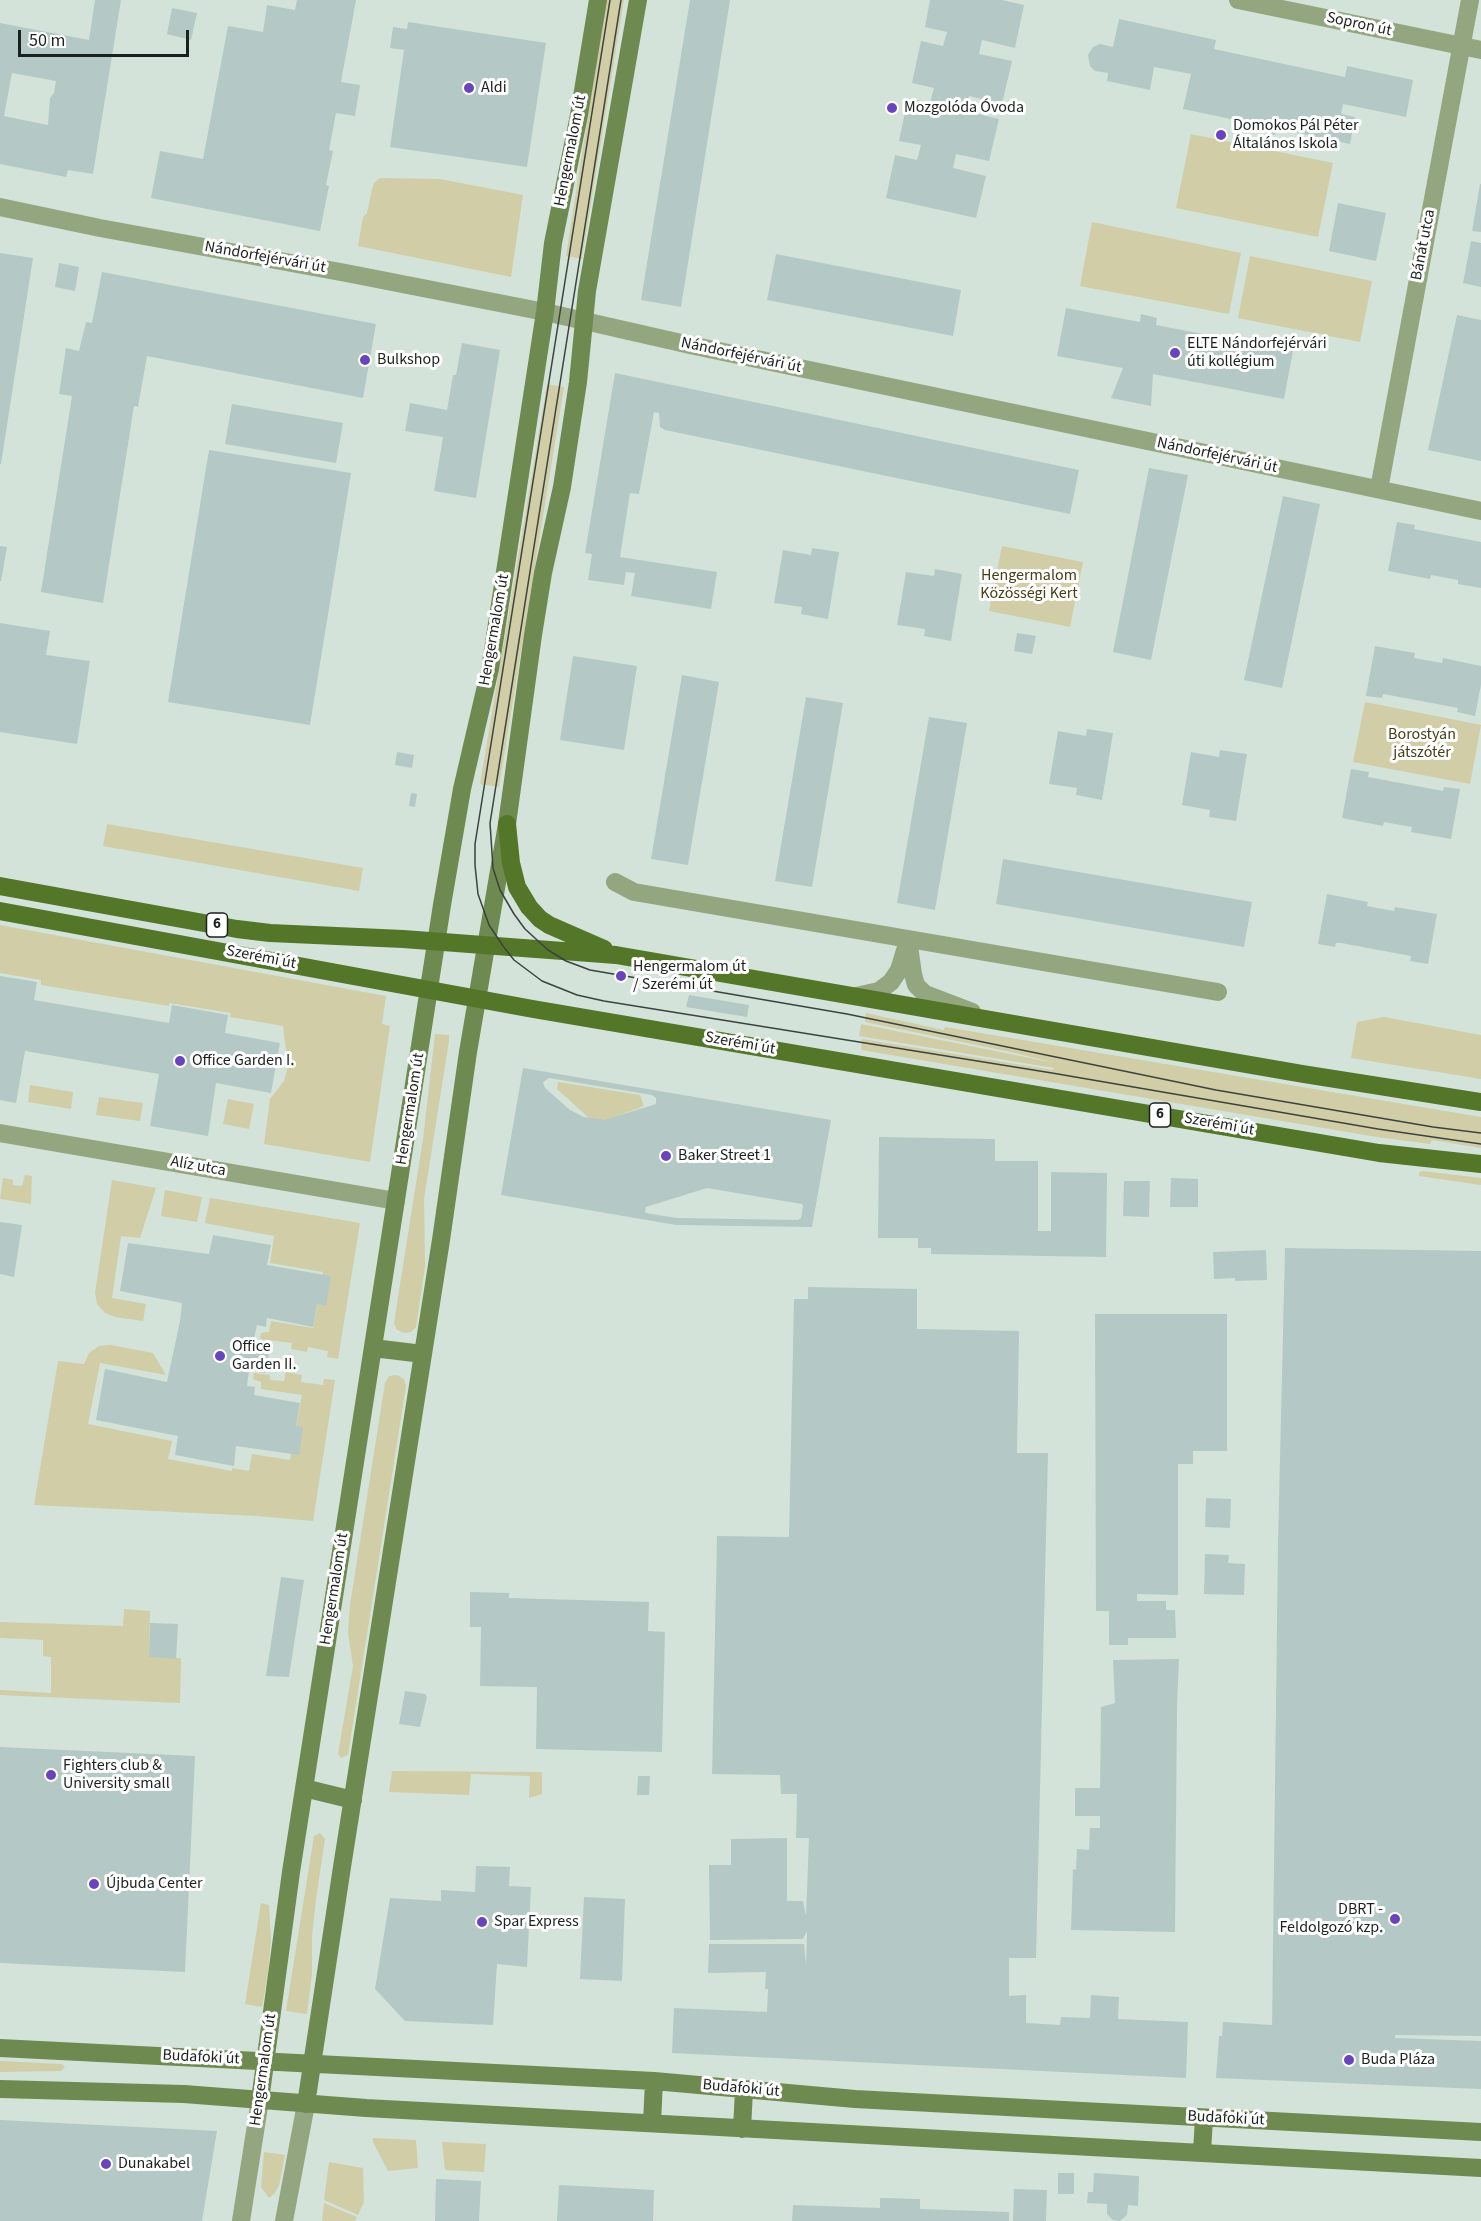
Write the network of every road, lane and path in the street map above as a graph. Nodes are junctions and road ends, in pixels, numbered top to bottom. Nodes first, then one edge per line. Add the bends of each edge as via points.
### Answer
1 (598, 0) edge
2 (638, 0) edge
3 (1238, 0) edge
4 (1470, 0) edge
5 (1462, 46) junction
6 (1481, 50) edge
7 (0, 207) edge
8 (545, 312) junction
9 (583, 321) junction
10 (1378, 489) junction
11 (1481, 511) edge
12 (507, 824) junction
13 (615, 882) dead end
14 (0, 886) edge
15 (0, 911) edge
16 (908, 939) junction
17 (437, 942) junction
18 (486, 945) junction
19 (616, 955) junction
20 (430, 990) junction
21 (1218, 992) dead end
22 (851, 997) junction
23 (477, 998) junction
24 (999, 1022) junction
25 (1481, 1102) edge
26 (0, 1133) edge
27 (1481, 1164) edge
28 (396, 1201) junction
29 (373, 1348) junction
30 (423, 1354) junction
31 (304, 1788) junction
32 (353, 1800) junction
33 (0, 2048) edge
34 (265, 2062) junction
35 (312, 2064) junction
36 (654, 2081) junction
37 (0, 2089) edge
38 (744, 2090) junction
39 (260, 2100) junction
40 (306, 2104) junction
41 (1204, 2118) junction
42 (652, 2123) junction
43 (742, 2129) junction
44 (1481, 2132) edge
45 (1202, 2152) junction
46 (1481, 2168) edge
47 (241, 2221) edge
48 (284, 2221) edge

1 - 8 main road, Hengermalom út
2 - 9 main road
3 - 5 street, Sopron út
4 - 5 street, Bánát utca
5 - 6 street, Sopron út
5 - 10 street, Bánát utca
7 - 8 street, Nándorfejérvári út
8 - 9 street, Nándorfejérvári út
8 - 17 main road, Hengermalom út via 490,669 462,789
9 - 10 street, Nándorfejérvári út
9 - 12 main road via 578,382 534,625
10 - 11 street, Nándorfejérvári út
12 - 18 main road
12 - 19 main road via 517,887 529,908 549,925
13 - 16 street via 634,892
14 - 17 main road, Szerémi út / 6 via 237,929
15 - 20 main road, Szerémi út / 6
16 - 21 street
16 - 22 street via 899,970 891,982 879,991
16 - 24 street via 916,985 926,994
17 - 18 main road, Szerémi út / 6
17 - 20 main road, Hengermalom út
18 - 19 main road, Szerémi út / 6
18 - 23 main road
19 - 22 main road, Szerémi út / 6
20 - 23 main road, Szerémi út / 6
20 - 28 main road, Hengermalom út
22 - 24 main road, Szerémi út / 6
23 - 27 main road, Szerémi út / 6 via 1379,1153
23 - 30 main road
24 - 25 main road, Szerémi út / 6
26 - 28 street, Alíz utca
28 - 29 main road, Hengermalom út
29 - 30 main road
29 - 31 main road, Hengermalom út
30 - 32 main road
31 - 32 main road
31 - 34 main road, Hengermalom út
32 - 35 main road
33 - 34 main road, Budafoki út
34 - 35 main road, Budafoki út
34 - 39 main road, Hengermalom út
35 - 36 main road, Budafoki út
35 - 40 main road
36 - 38 main road, Budafoki út
36 - 42 main road
37 - 39 main road, Budafoki út
38 - 41 main road, Budafoki út
38 - 43 main road
39 - 40 main road, Budafoki út
39 - 47 street, Hengermalom út
40 - 42 main road, Budafoki út
40 - 48 street
41 - 44 main road, Budafoki út
41 - 45 main road
42 - 43 main road, Budafoki út
43 - 45 main road, Budafoki út
45 - 46 main road, Budafoki út

